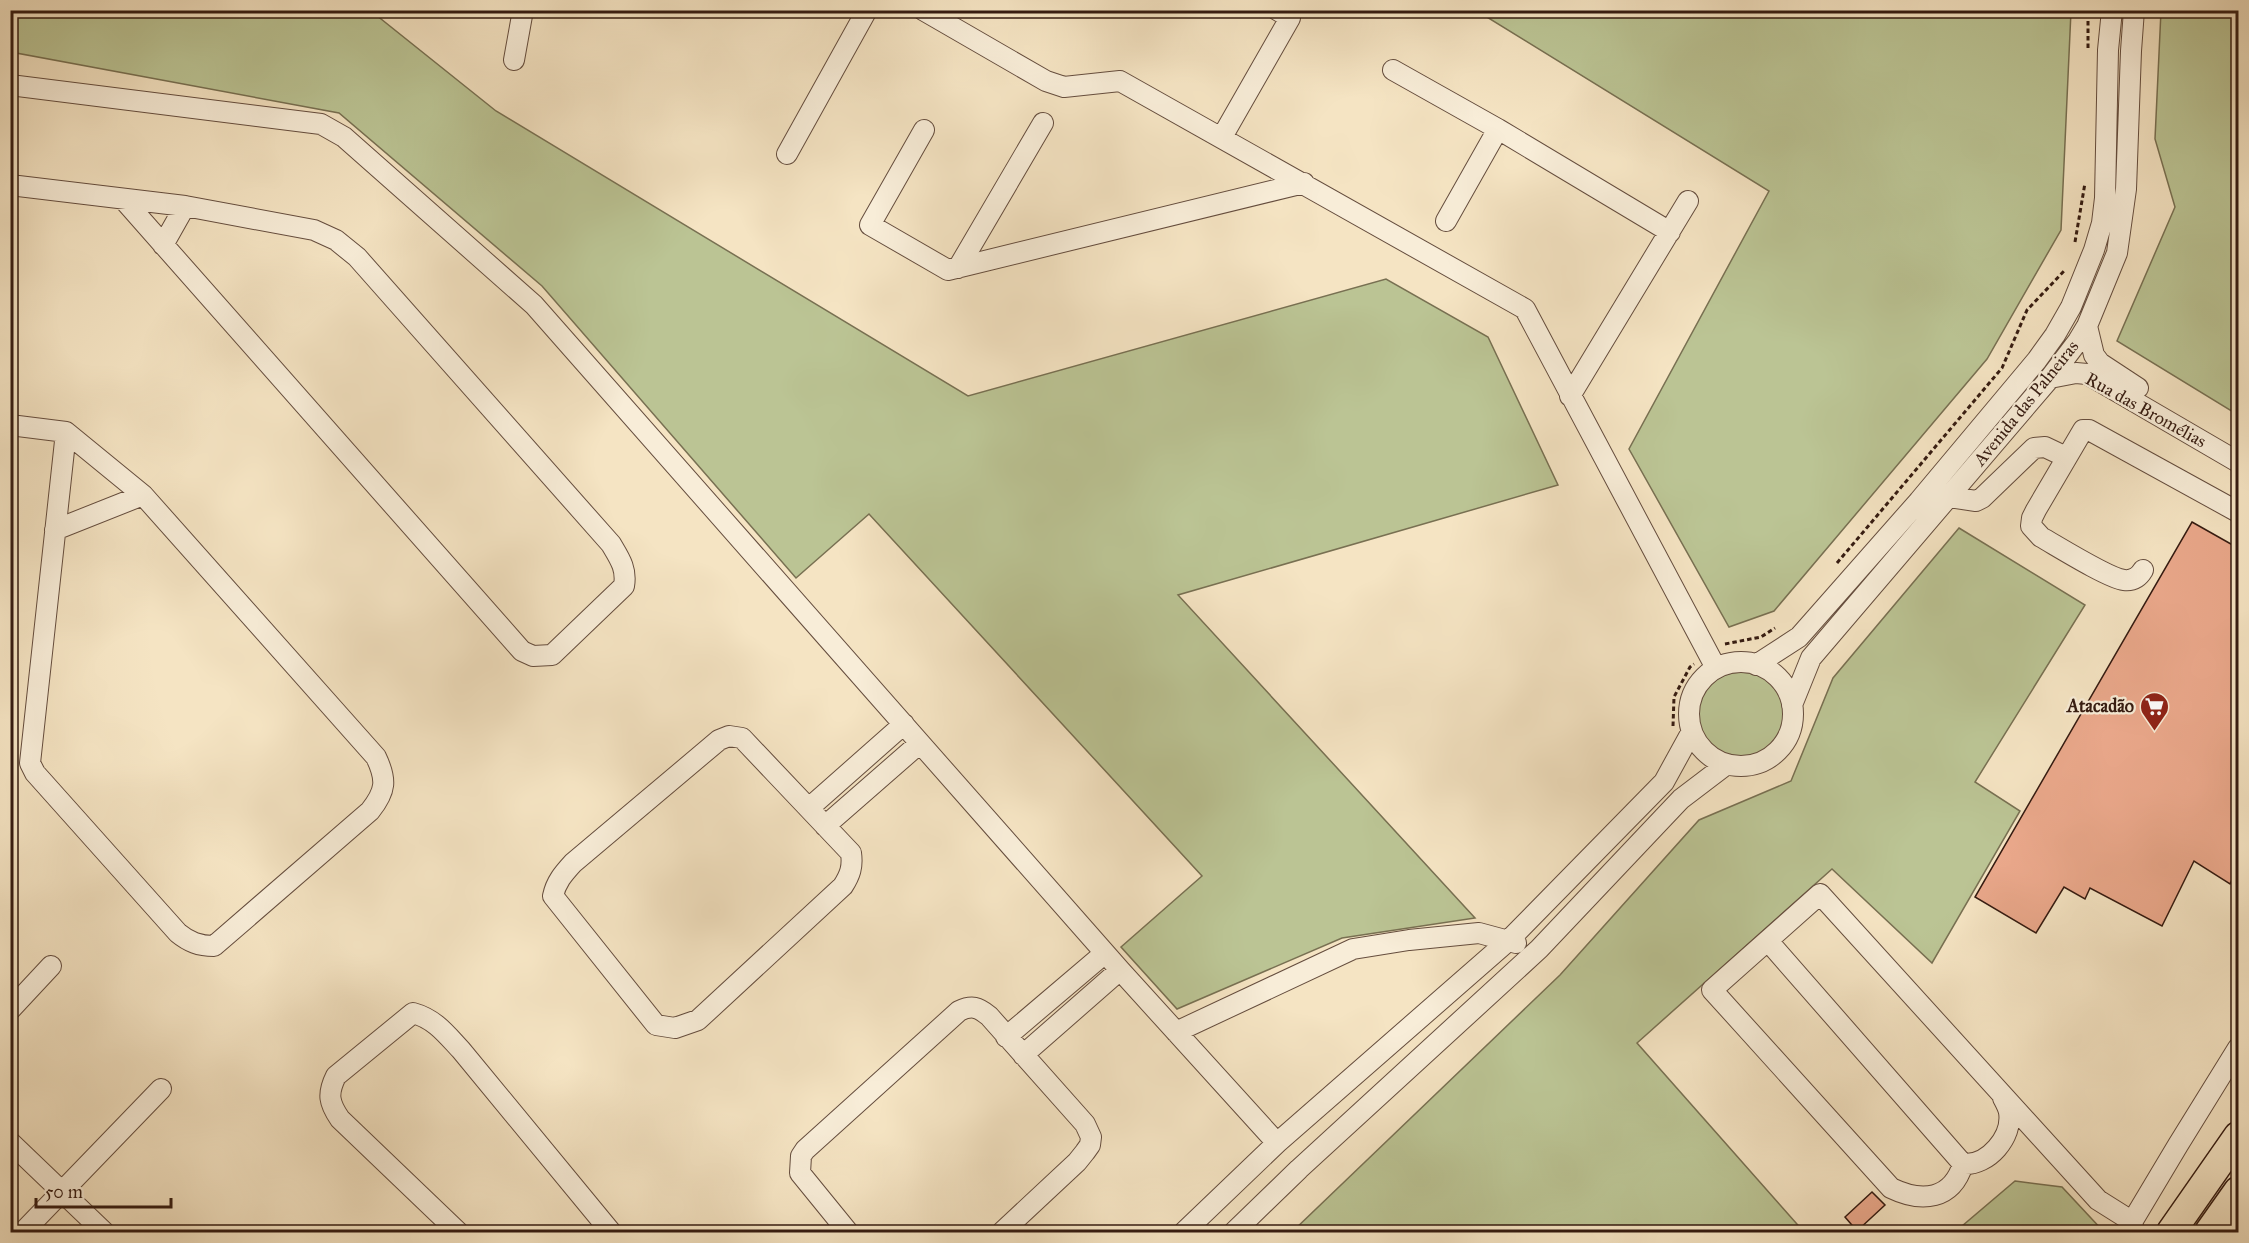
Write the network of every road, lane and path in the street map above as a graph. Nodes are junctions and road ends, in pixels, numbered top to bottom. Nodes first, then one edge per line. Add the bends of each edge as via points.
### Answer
1 (523, 10) edge
2 (867, 10) edge
3 (923, 10) edge
4 (1277, 10) edge
5 (2088, 10) edge
6 (2112, 10) edge
7 (2134, 10) edge
8 (2088, 56) dead end
9 (514, 60) dead end
10 (1393, 70) dead end
11 (10, 85) edge
12 (1043, 123) dead end
13 (1498, 129) junction
14 (924, 130) dead end
15 (1222, 137) junction
16 (787, 154) dead end
17 (2086, 179) dead end
18 (1304, 183) junction
19 (10, 185) edge
20 (123, 199) junction
21 (1688, 201) dead end
22 (185, 206) junction
23 (1446, 221) dead end
24 (1670, 232) junction
25 (163, 245) junction
26 (2074, 252) dead end
27 (2072, 262) dead end
28 (958, 268) junction
29 (2087, 326) junction
30 (2050, 378) junction
31 (1570, 396) junction
32 (10, 425) edge
33 (66, 432) junction
34 (2238, 448) edge
35 (2066, 457) junction
36 (2238, 462) edge
37 (143, 495) junction
38 (1949, 497) junction
39 (2238, 512) edge
40 (55, 530) junction
41 (1836, 564) dead end
42 (2143, 570) dead end
43 (1783, 623) dead end
44 (1712, 660) junction
45 (1756, 665) junction
46 (1792, 705) junction
47 (904, 724) junction
48 (1682, 731) junction
49 (920, 743) junction
50 (1726, 764) junction
51 (809, 808) junction
52 (825, 825) junction
53 (1508, 941) junction
54 (1768, 941) junction
55 (1539, 949) junction
56 (1105, 953) junction
57 (51, 966) dead end
58 (1120, 970) junction
59 (10, 1010) edge
60 (1176, 1032) junction
61 (1006, 1037) junction
62 (2238, 1048) edge
63 (1023, 1055) junction
64 (161, 1089) dead end
65 (2003, 1098) junction
66 (2006, 1131) junction
67 (2035, 1131) junction
68 (2238, 1136) edge
69 (10, 1142) edge
70 (1277, 1143) junction
71 (1963, 1164) junction
72 (62, 1191) junction
73 (2238, 1191) edge
74 (2130, 1227) edge
75 (23, 1233) edge
76 (104, 1233) edge
77 (458, 1233) edge
78 (611, 1233) edge
79 (848, 1233) edge
80 (1002, 1233) edge
81 (1184, 1233) edge
82 (1234, 1233) edge
83 (2171, 1233) edge
84 (2209, 1233) edge

1 - 9 street
2 - 16 street
3 - 15 street via 1046,81 1064,87 1120,81
4 - 15 street via 1290,18
5 - 8 path
6 - 45 street, Avenida das Palneiras via 2102,223 2071,307 2037,360 1912,509 1799,637
7 - 29 street, Avenida das Palneiras via 2126,189 2117,253
10 - 13 street
11 - 47 street via 321,124 344,137 534,305
12 - 28 street
13 - 23 street
13 - 24 street
14 - 28 street via 870,225 948,270
15 - 18 street
17 - 26 path
18 - 28 street
18 - 31 street via 1525,309
19 - 20 street
20 - 22 street
20 - 25 street
21 - 24 street
22 - 25 street
22 - 25 street via 314,230 336,240 357,257 611,544 626,573 624,586 552,655 533,656 522,651
24 - 31 street
27 - 41 path via 2027,310 2002,368
29 - 30 street, Avenida das Palneiras
29 - 34 street, Rua das Bromélias via 2094,355 2100,363
30 - 36 street, Rua das Bromélias via 2087,374
30 - 38 street, Avenida das Palneiras
31 - 44 street
32 - 33 street
33 - 37 street
33 - 40 street
35 - 38 street via 2045,447 2034,448 1982,498 1976,501
35 - 39 street via 2080,432 2089,430
35 - 42 street via 2032,518 2033,530 2117,578 2132,580
37 - 40 street
37 - 40 street via 376,757 384,774 380,798 370,811 214,946 189,942 178,933 30,763
38 - 46 street, Avenida das Palneiras via 1811,658
43 - 44 path via 1761,637 1721,645
44 - 45 street
44 - 48 street via 1696,687
44 - 48 path via 1690,667 1674,697
45 - 46 street via 1780,680
46 - 50 street via 1789,734 1776,752 1756,764
47 - 49 street
47 - 51 street
48 - 50 street
48 - 53 street via 1664,782
49 - 52 street
49 - 56 street
50 - 55 street via 1681,800
51 - 52 street
51 - 52 street via 742,738 729,736 719,740 573,863 560,876 553,896 656,1025 675,1028 698,1020 843,886 852,864 851,853
53 - 55 street
53 - 60 street via 1479,933 1353,949
53 - 70 street
54 - 65 street via 1820,894
54 - 71 street
54 - 71 street via 1712,990 1891,1188 1921,1198 1937,1194 1959,1178
55 - 82 street
56 - 58 street
56 - 61 street
57 - 59 street
58 - 60 street
58 - 63 street
60 - 70 street
61 - 63 street
61 - 79 street via 980,1008 969,1006 959,1011 805,1149 800,1173
62 - 74 street
63 - 80 street via 1085,1124 1091,1137 1090,1145 1077,1162
64 - 72 street
65 - 66 street via 2009,1113
65 - 67 street
66 - 67 street via 2022,1127
66 - 71 street via 1999,1147 1987,1158 1974,1165
67 - 74 street via 2098,1200
68 - 83 highway
69 - 72 street
70 - 81 street
72 - 75 street
72 - 76 street
73 - 84 highway
77 - 78 street via 331,1106 330,1087 336,1076 413,1013 438,1025 461,1050

